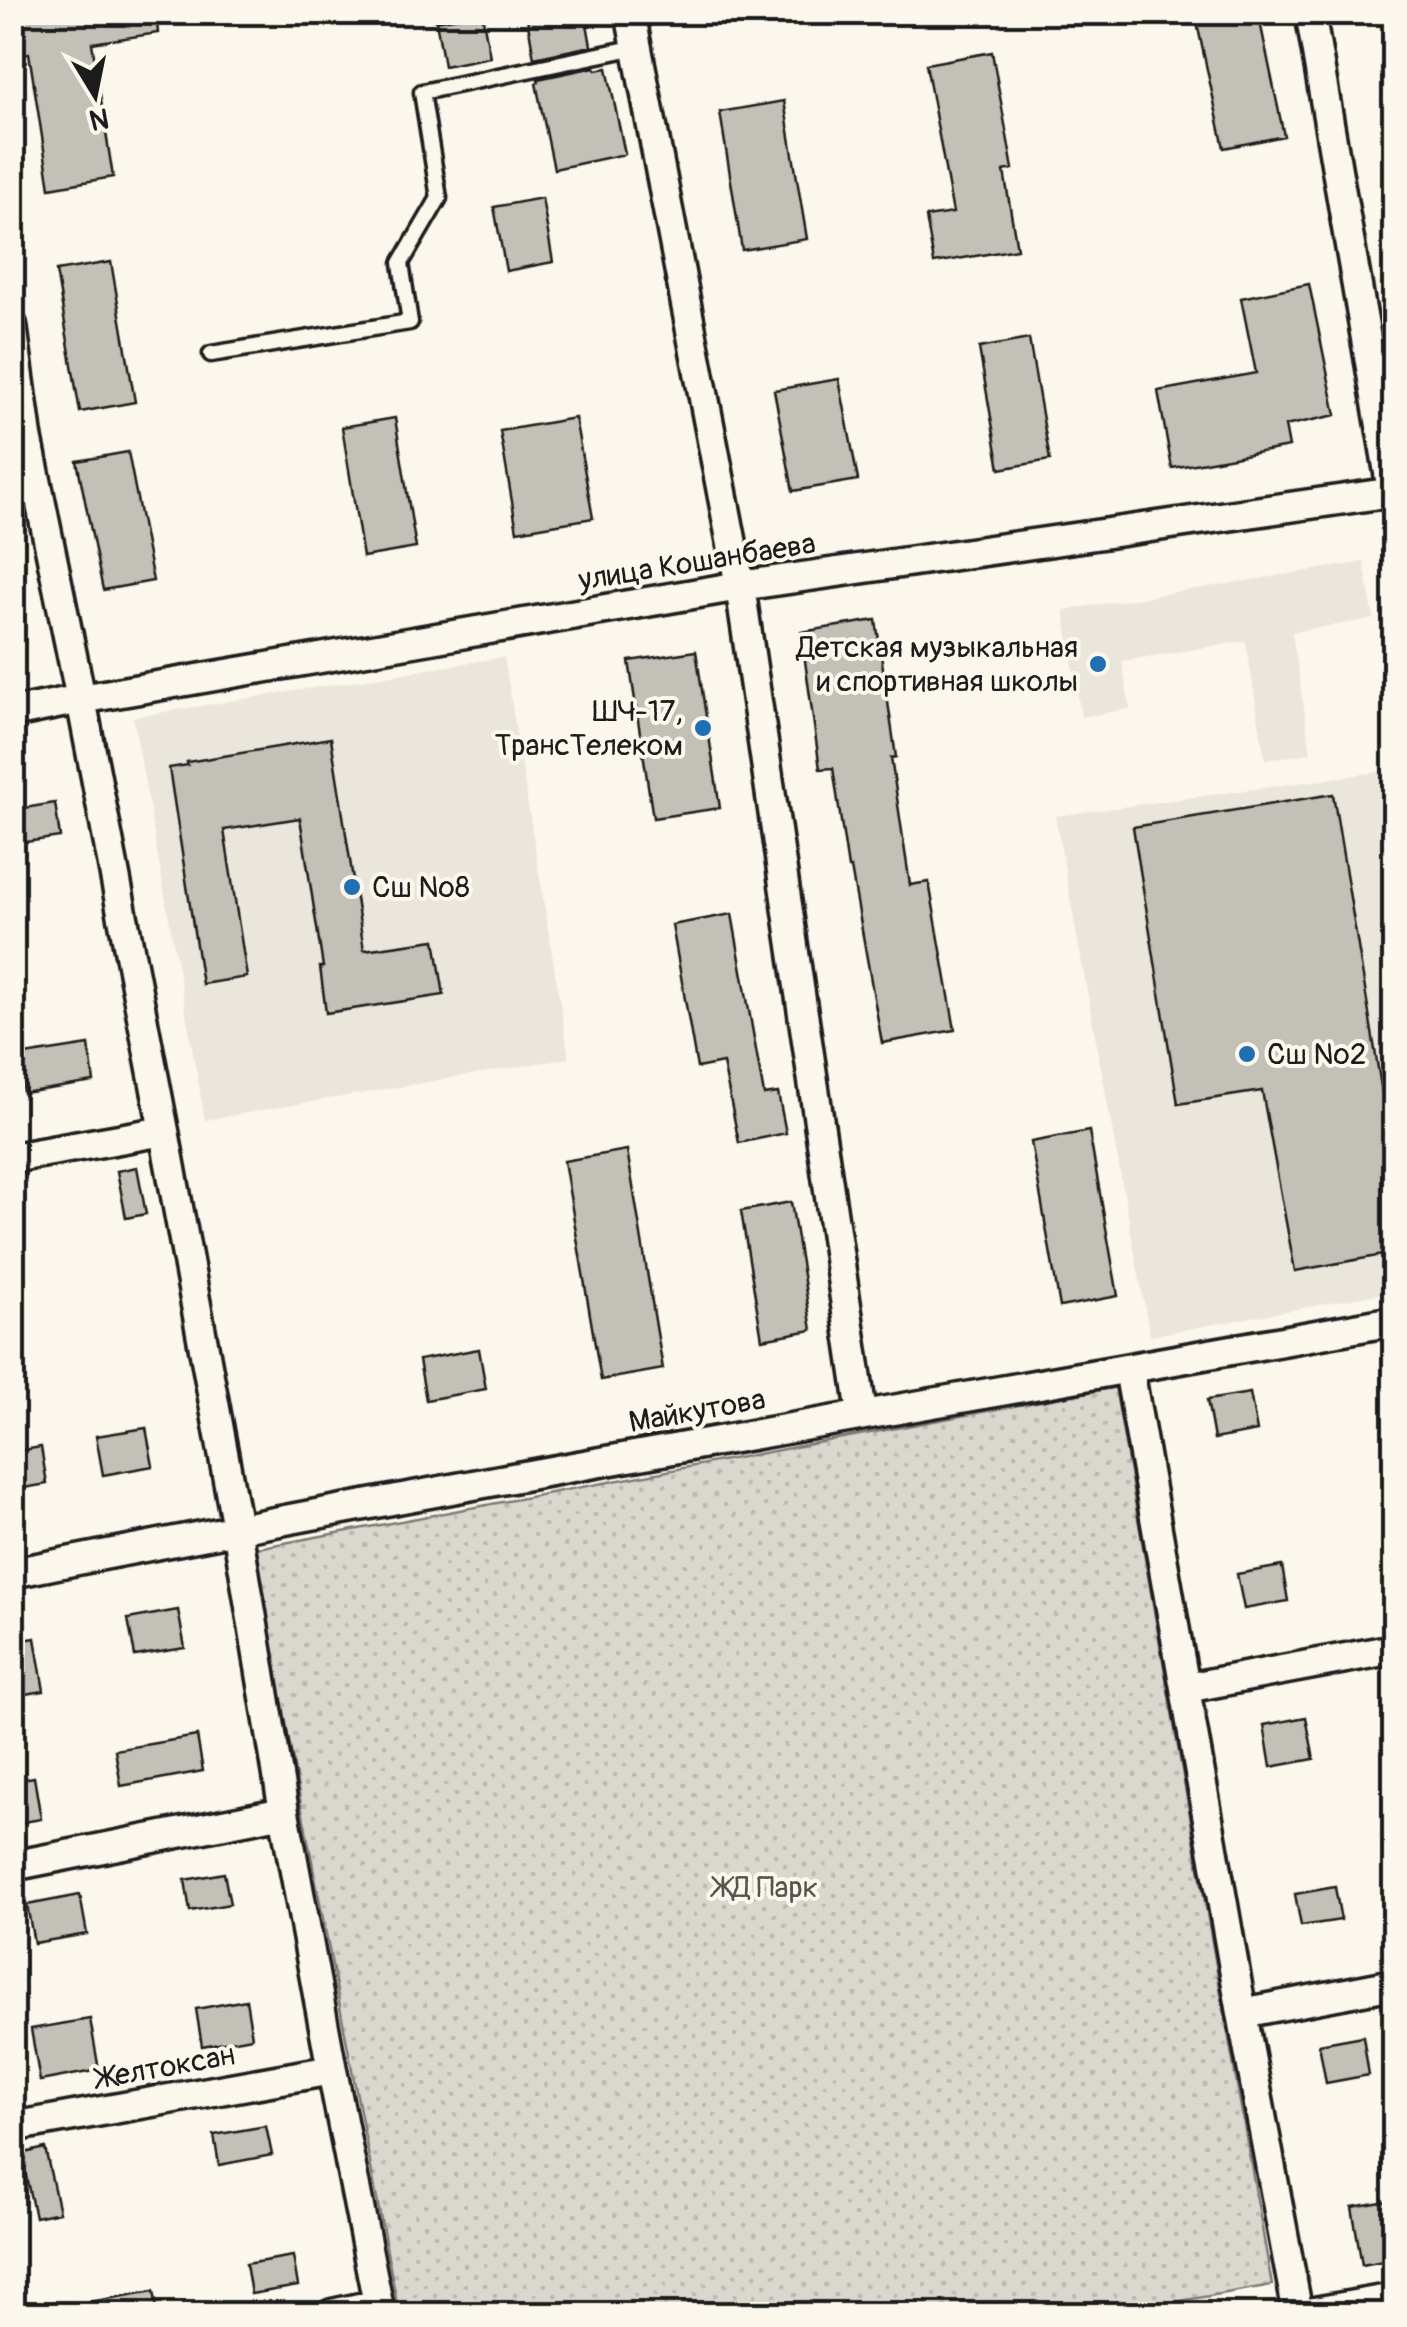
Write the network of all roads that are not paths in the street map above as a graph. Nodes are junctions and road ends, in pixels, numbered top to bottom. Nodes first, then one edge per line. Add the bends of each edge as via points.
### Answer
1 (630, 12) edge
2 (1310, 12) edge
3 (637, 46) junction
4 (12, 325) edge
5 (212, 354) dead end
6 (1394, 495) edge
7 (740, 586) junction
8 (81, 699) junction
9 (12, 713) edge
10 (164, 1131) junction
11 (12, 1158) edge
12 (1394, 1320) edge
13 (1130, 1369) junction
14 (862, 1414) junction
15 (238, 1528) junction
16 (12, 1573) edge
17 (1394, 1649) edge
18 (1186, 1688) junction
19 (284, 1812) junction
20 (12, 1866) edge
21 (1394, 1984) edge
22 (1242, 2013) junction
23 (332, 2070) junction
24 (12, 2127) edge
25 (1394, 2298) edge
26 (379, 2309) edge
27 (332, 2314) edge
28 (1300, 2314) edge

1 - 3 street
2 - 6 street
3 - 5 lane via 422,92 439,198 401,263 410,322
3 - 7 street
4 - 8 street via 27,436
6 - 7 street, улица Кошанбаева
7 - 8 street, улица Кошанбаева
7 - 14 street
8 - 9 street, улица Кошанбаева
8 - 10 street
10 - 11 street
10 - 15 street
12 - 13 street, Майкутова
13 - 14 street, Майкутова
13 - 18 street
14 - 15 street, Майкутова
15 - 16 street, Майкутова
15 - 19 street
17 - 18 street
18 - 22 street
19 - 20 street
19 - 23 street
21 - 22 street
22 - 28 street
23 - 24 street, Желтоксан
23 - 26 street
25 - 28 street
26 - 27 street

